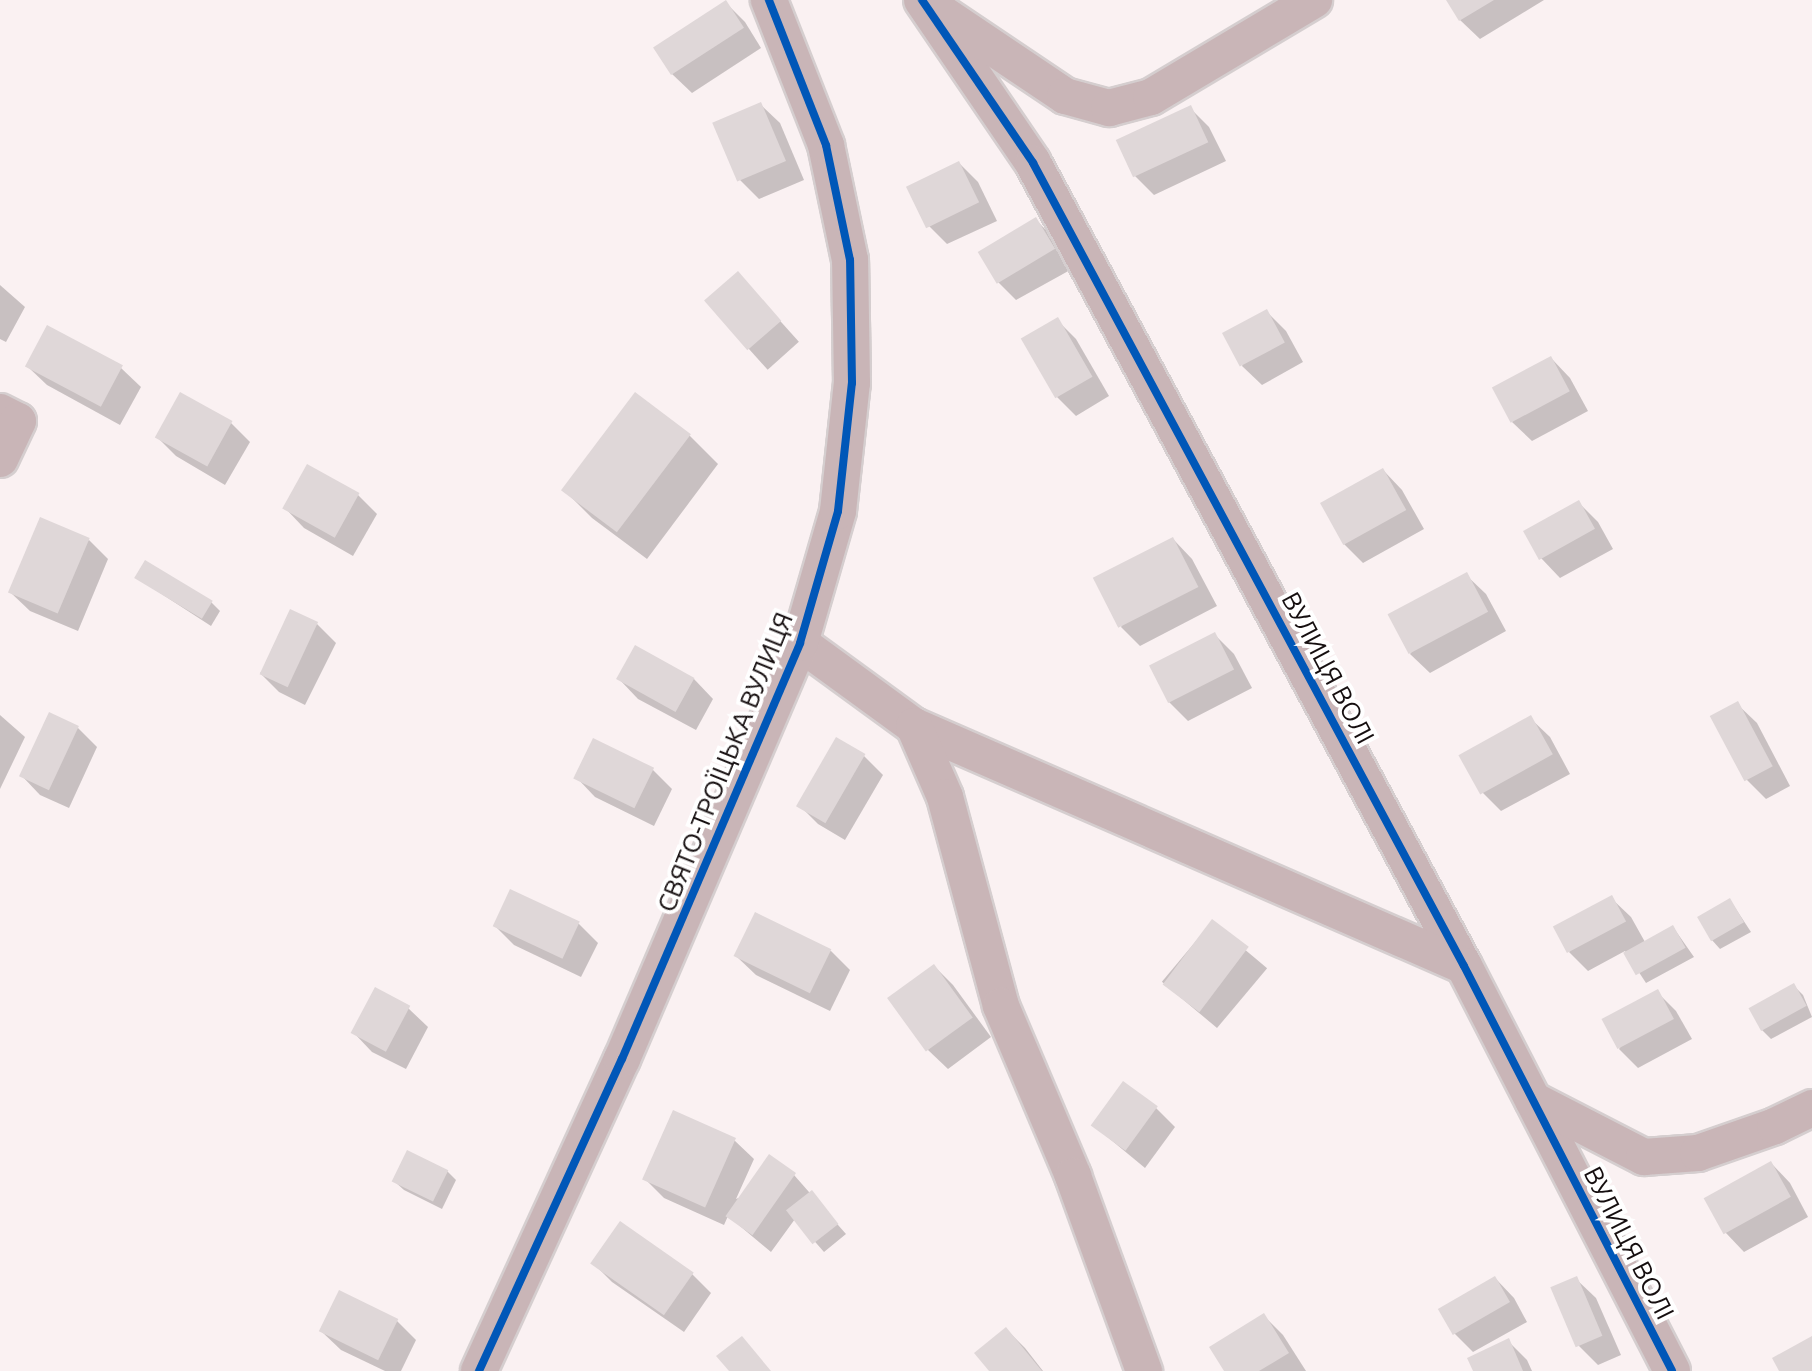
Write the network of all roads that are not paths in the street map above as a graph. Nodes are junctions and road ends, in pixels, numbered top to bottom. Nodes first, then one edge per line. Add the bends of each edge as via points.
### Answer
1 (922, 0) edge
2 (1314, 0) edge
3 (772, 2) edge
4 (9, 416) edge
5 (0, 459) edge
6 (800, 643) junction
7 (914, 726) junction
8 (1464, 966) junction
9 (1533, 1100) junction
10 (1812, 1108) edge
11 (479, 1371) edge
12 (1144, 1371) edge
13 (1672, 1371) edge

1 - 2 street via 1065,96 1109,108 1151,97
1 - 8 street, ВУЛИЦЯ ВОЛІ via 1033,163
3 - 6 street, СВЯТО-ТРОЇЦЬКА ВУЛИЦЯ via 826,145 850,260 852,383 838,511
4 - 5 street
6 - 7 street
6 - 11 street, СВЯТО-ТРОЇЦЬКА ВУЛИЦЯ via 622,1059
7 - 8 street
7 - 12 street via 945,797 1001,1006 1073,1176
8 - 9 street, ВУЛИЦЯ ВОЛІ
9 - 10 street via 1644,1157 1698,1153
9 - 13 street, ВУЛИЦЯ ВОЛІ

